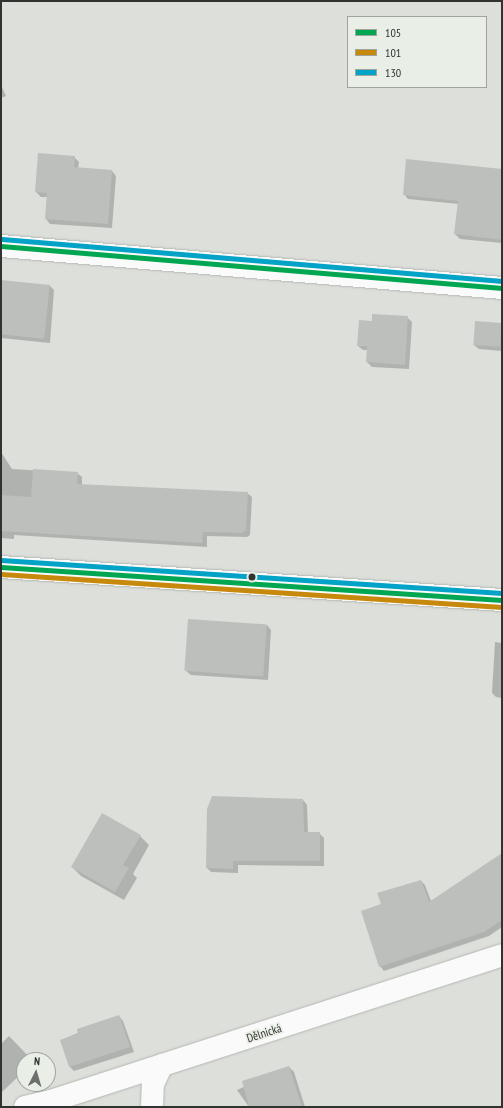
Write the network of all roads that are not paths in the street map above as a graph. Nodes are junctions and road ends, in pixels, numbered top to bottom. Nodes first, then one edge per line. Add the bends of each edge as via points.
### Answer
1 (1, 246) edge
2 (502, 288) edge
3 (1, 567) edge
4 (502, 600) edge
5 (502, 955) edge
6 (162, 1064) junction
7 (24, 1107) edge
8 (152, 1107) edge

1 - 2 street
3 - 4 street
5 - 6 street, Dělnická
6 - 7 street, Dělnická via 50,1101
6 - 8 street via 153,1084

